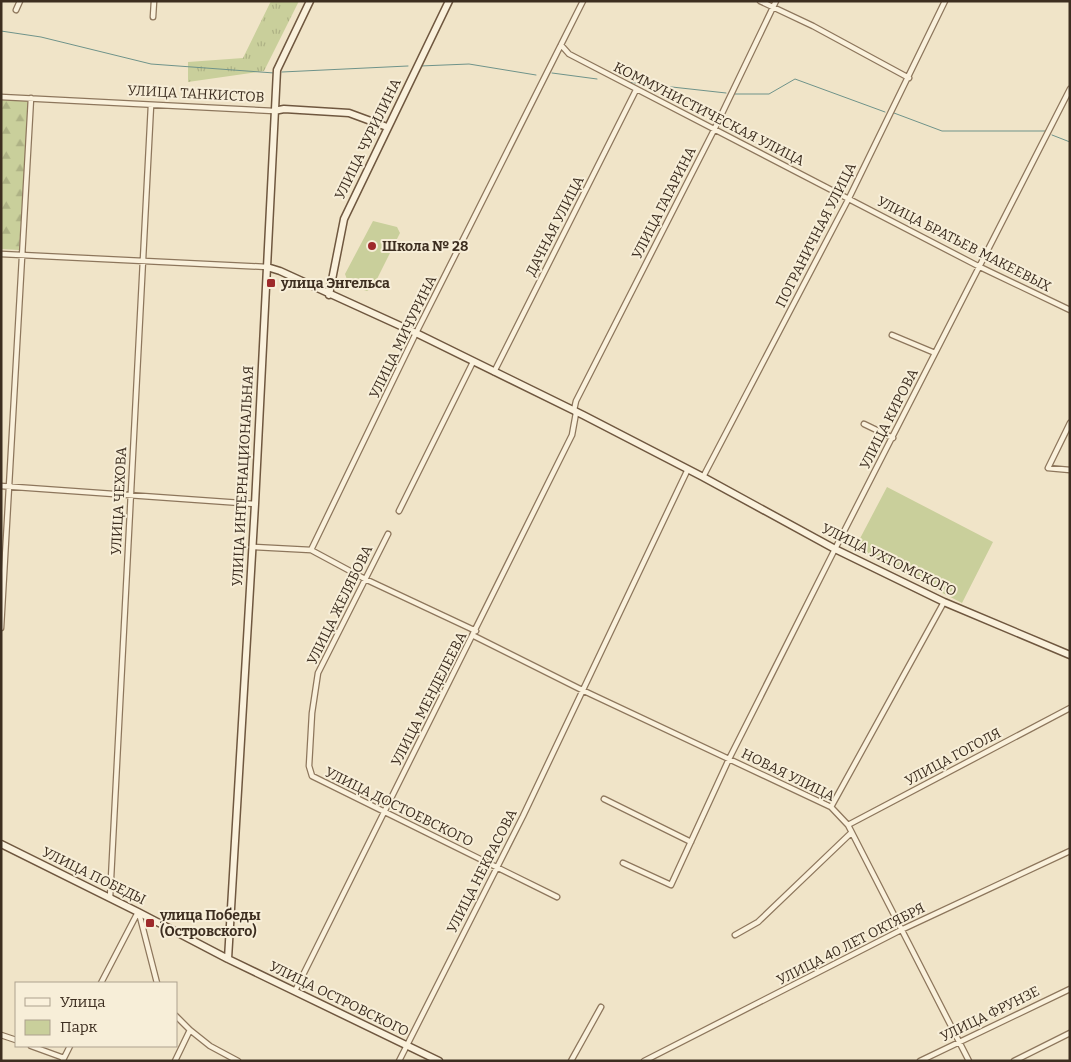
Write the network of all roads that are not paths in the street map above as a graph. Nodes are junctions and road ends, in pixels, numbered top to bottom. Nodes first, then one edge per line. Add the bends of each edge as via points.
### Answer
1 (20, 1) edge
2 (154, 1) edge
3 (310, 1) edge
4 (449, 1) edge
5 (583, 1) edge
6 (760, 1) edge
7 (776, 1) edge
8 (946, 1) edge
9 (773, 8) junction
10 (16, 10) dead end
11 (154, 17) dead end
12 (561, 45) junction
13 (909, 78) junction
14 (1070, 89) edge
15 (636, 90) junction
16 (1, 97) edge
17 (32, 98) junction
18 (151, 105) junction
19 (274, 111) junction
20 (387, 128) junction
21 (714, 130) junction
22 (849, 198) junction
23 (1, 254) edge
24 (21, 255) junction
25 (143, 262) junction
26 (267, 267) junction
27 (980, 267) junction
28 (329, 294) junction
29 (1070, 310) edge
30 (416, 334) junction
31 (892, 335) dead end
32 (935, 353) junction
33 (473, 362) junction
34 (494, 372) junction
35 (576, 413) junction
36 (1070, 423) edge
37 (864, 424) dead end
38 (893, 438) junction
39 (688, 469) junction
40 (1070, 470) edge
41 (704, 477) junction
42 (1, 486) edge
43 (10, 486) junction
44 (130, 495) junction
45 (255, 504) junction
46 (400, 511) dead end
47 (388, 534) dead end
48 (252, 547) junction
49 (834, 549) junction
50 (311, 550) junction
51 (365, 579) junction
52 (944, 602) junction
53 (1, 628) edge
54 (475, 633) junction
55 (1070, 655) edge
56 (582, 690) junction
57 (1070, 708) edge
58 (730, 759) junction
59 (312, 776) joint
60 (604, 799) dead end
61 (831, 807) junction
62 (386, 811) junction
63 (848, 825) junction
64 (851, 833) junction
65 (691, 842) junction
66 (1, 844) edge
67 (1070, 852) edge
68 (623, 863) dead end
69 (497, 868) junction
70 (557, 897) dead end
71 (110, 898) junction
72 (138, 912) junction
73 (903, 929) junction
74 (736, 935) dead end
75 (228, 960) junction
76 (102, 982) edge
77 (157, 982) edge
78 (1070, 988) edge
79 (295, 991) junction
80 (601, 1007) dead end
81 (178, 1018) edge
82 (190, 1030) junction
83 (1070, 1033) edge
84 (1, 1035) edge
85 (15, 1040) edge
86 (959, 1041) junction
87 (408, 1045) junction
88 (34, 1047) edge
89 (70, 1047) edge
90 (64, 1059) edge
91 (176, 1060) edge
92 (238, 1061) edge
93 (399, 1061) edge
94 (439, 1061) edge
95 (571, 1061) edge
96 (644, 1061) edge
97 (920, 1061) edge
98 (969, 1061) edge
99 (1014, 1061) edge

1 - 10 street
2 - 11 street
3 - 19 main road, УЛИЦА ИНТЕРНАЦИОНАЛЬНАЯ via 277,70
4 - 20 main road, УЛИЦА ЧУРИЛИНА
5 - 12 street, УЛИЦА МИЧУРИНА
6 - 9 street
7 - 9 street, УЛИЦА ГАГАРИНА
8 - 13 street, ПОГРАНИЧНАЯ УЛИЦА
9 - 13 street
9 - 21 street, УЛИЦА ГАГАРИНА
12 - 15 street, КОММУНИСТИЧЕСКАЯ УЛИЦА via 569,54
12 - 30 street, УЛИЦА МИЧУРИНА
13 - 22 street, ПОГРАНИЧНАЯ УЛИЦА
14 - 27 street, УЛИЦА КИРОВА
15 - 21 street, КОММУНИСТИЧЕСКАЯ УЛИЦА
15 - 34 street, ДАЧНАЯ УЛИЦА
16 - 17 street, УЛИЦА ТАНКИСТОВ
17 - 18 street, УЛИЦА ТАНКИСТОВ
17 - 24 street
18 - 19 street, УЛИЦА ТАНКИСТОВ
18 - 25 street, УЛИЦА ЧЕХОВА
19 - 20 main road, УЛИЦА ТАНКИСТОВ via 350,113
19 - 26 main road, УЛИЦА ИНТЕРНАЦИОНАЛЬНАЯ
20 - 28 main road, УЛИЦА ЧУРИЛИНА via 344,219
21 - 22 street, КОММУНИСТИЧЕСКАЯ УЛИЦА
21 - 35 street, УЛИЦА ГАГАРИНА via 576,401
22 - 27 street, УЛИЦА БРАТЬЕВ МАКЕЕВЫХ
22 - 41 street, ПОГРАНИЧНАЯ УЛИЦА
23 - 24 street
24 - 25 street
24 - 43 street
25 - 26 street
25 - 44 street, УЛИЦА ЧЕХОВА
26 - 28 main road
26 - 45 main road, УЛИЦА ИНТЕРНАЦИОНАЛЬНАЯ
27 - 29 street, УЛИЦА БРАТЬЕВ МАКЕЕВЫХ
27 - 32 street, УЛИЦА КИРОВА
28 - 30 main road
30 - 33 main road
30 - 50 street, УЛИЦА МИЧУРИНА
31 - 32 street
32 - 38 street, УЛИЦА КИРОВА
33 - 34 main road
33 - 46 street
34 - 35 main road
35 - 39 main road
35 - 54 street, УЛИЦА МЕНДЕЛЕЕВА via 572,435
36 - 40 street via 1048,468
37 - 38 street
38 - 49 street, УЛИЦА КИРОВА
39 - 41 main road
39 - 56 street, УЛИЦА НЕКРАСОВА
41 - 49 main road, УЛИЦА УХТОМСКОГО
42 - 43 street
43 - 44 street
43 - 53 street
44 - 45 street
44 - 71 street, УЛИЦА ЧЕХОВА
45 - 48 main road, УЛИЦА ИНТЕРНАЦИОНАЛЬНАЯ
47 - 51 street, УЛИЦА ЖЕЛЯБОВА
48 - 50 street
48 - 75 main road, УЛИЦА ИНТЕРНАЦИОНАЛЬНАЯ
49 - 52 main road, УЛИЦА УХТОМСКОГО
49 - 58 street, УЛИЦА КИРОВА
50 - 51 street, НОВАЯ УЛИЦА
51 - 54 street, НОВАЯ УЛИЦА
51 - 59 street, УЛИЦА ЖЕЛЯБОВА via 318,673 312,713
52 - 55 main road, УЛИЦА УХТОМСКОГО
52 - 61 street
54 - 56 street, НОВАЯ УЛИЦА
54 - 62 street, УЛИЦА МЕНДЕЛЕЕВА
56 - 58 street, НОВАЯ УЛИЦА
56 - 69 street, УЛИЦА НЕКРАСОВА
57 - 63 street, УЛИЦА ГОГОЛЯ
58 - 61 street, НОВАЯ УЛИЦА
58 - 65 street, УЛИЦА КИРОВА
59 - 62 street, УЛИЦА ДОСТОЕВСКОГО
60 - 65 street
61 - 63 street, НОВАЯ УЛИЦА
62 - 69 street, УЛИЦА ДОСТОЕВСКОГО
62 - 79 street, УЛИЦА МЕНДЕЛЕЕВА
63 - 64 street, НОВАЯ УЛИЦА
64 - 73 street, НОВАЯ УЛИЦА
64 - 74 street via 758,922
65 - 68 street, УЛИЦА КИРОВА via 671,884
66 - 71 main road, УЛИЦА ПОБЕДЫ
67 - 73 street, УЛИЦА 40 ЛЕТ ОКТЯБРЯ
69 - 70 street, УЛИЦА ДОСТОЕВСКОГО
69 - 87 street, УЛИЦА НЕКРАСОВА
71 - 72 main road, УЛИЦА ПОБЕДЫ
72 - 75 main road, УЛИЦА ПОБЕДЫ
72 - 76 street
72 - 77 street
73 - 86 street, НОВАЯ УЛИЦА
73 - 96 street, УЛИЦА 40 ЛЕТ ОКТЯБРЯ
75 - 79 main road, УЛИЦА ОСТРОВСКОГО
78 - 86 street, УЛИЦА ФРУНЗЕ
79 - 87 main road, УЛИЦА ОСТРОВСКОГО
80 - 95 street
81 - 82 street
82 - 91 street
82 - 92 street via 210,1046
83 - 99 street
84 - 85 street
86 - 97 street, УЛИЦА ФРУНЗЕ
86 - 98 street, НОВАЯ УЛИЦА
87 - 93 street, УЛИЦА НЕКРАСОВА
87 - 94 main road, УЛИЦА ОСТРОВСКОГО
88 - 90 street
89 - 90 street

